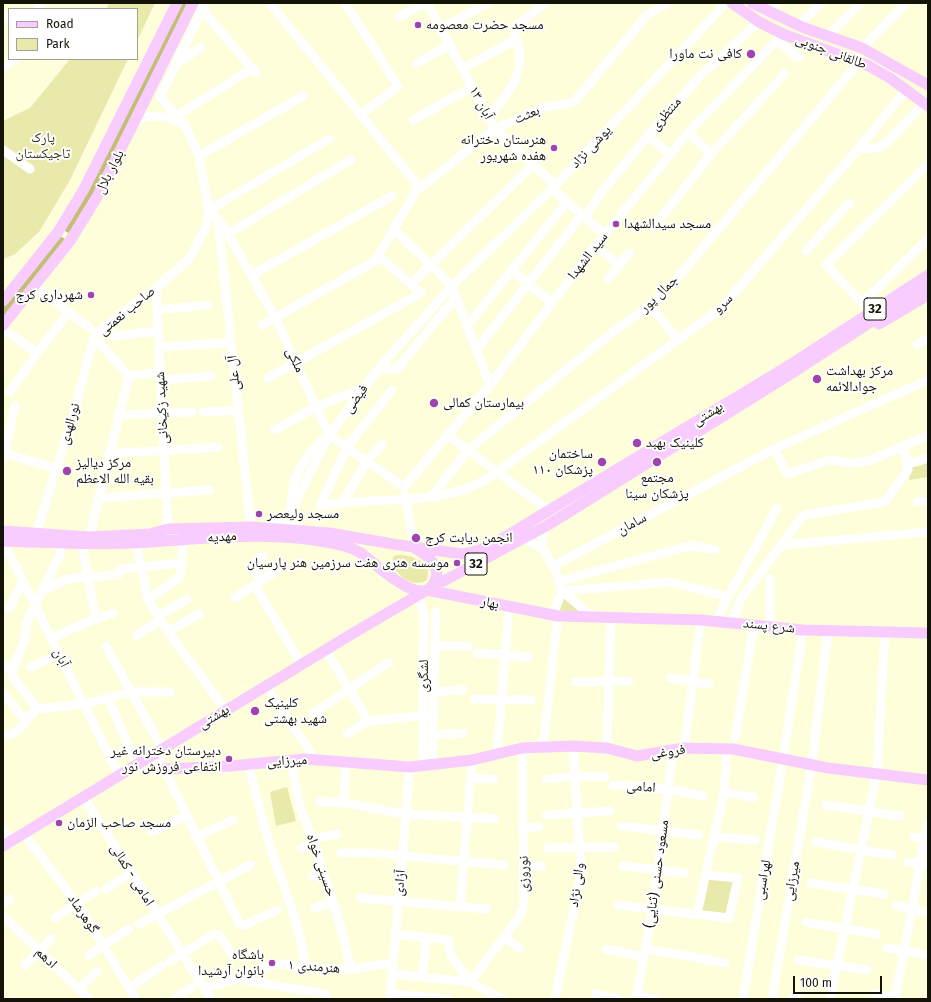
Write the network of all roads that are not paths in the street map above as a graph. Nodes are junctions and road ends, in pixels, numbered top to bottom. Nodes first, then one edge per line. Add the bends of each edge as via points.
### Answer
1 (270, 3) edge
2 (345, 3) edge
3 (424, 3) edge
4 (427, 3) edge
5 (487, 3) edge
6 (544, 3) edge
7 (667, 3) edge
8 (726, 3) edge
9 (732, 3) edge
10 (752, 3) edge
11 (778, 3) edge
12 (822, 3) edge
13 (861, 3) edge
14 (906, 3) edge
15 (176, 4) edge
16 (197, 4) edge
17 (768, 12) junction
18 (399, 17) dead end
19 (759, 22) junction
20 (798, 25) junction
21 (441, 28) junction
22 (827, 36) junction
23 (780, 37) junction
24 (517, 39) junction
25 (450, 45) junction
26 (201, 47) dead end
27 (862, 48) junction
28 (800, 57) dead end
29 (14, 60) edge
30 (860, 61) junction
31 (178, 62) junction
32 (417, 63) dead end
33 (3, 67) edge
34 (462, 69) junction
35 (784, 73) dead end
36 (140, 78) junction
37 (925, 83) edge
38 (154, 84) junction
39 (472, 87) junction
40 (906, 90) junction
41 (303, 96) dead end
42 (915, 96) junction
43 (926, 105) edge
44 (178, 115) junction
45 (361, 115) junction
46 (488, 117) junction
47 (138, 119) junction
48 (413, 120) dead end
49 (185, 125) junction
50 (495, 129) junction
51 (688, 133) junction
52 (648, 135) junction
53 (329, 139) dead end
54 (858, 149) junction
55 (3, 150) edge
56 (711, 154) junction
57 (670, 155) junction
58 (199, 156) junction
59 (350, 160) dead end
60 (928, 164) edge
61 (533, 165) junction
62 (30, 169) dead end
63 (554, 187) junction
64 (420, 188) junction
65 (392, 196) dead end
66 (567, 202) junction
67 (849, 203) dead end
68 (209, 207) junction
69 (583, 216) junction
70 (218, 219) junction
71 (654, 227) dead end
72 (394, 229) junction
73 (228, 234) junction
74 (605, 235) junction
75 (928, 239) edge
76 (596, 246) junction
77 (806, 251) dead end
78 (629, 253) dead end
79 (378, 255) junction
80 (431, 264) junction
81 (620, 264) junction
82 (928, 269) edge
83 (512, 270) junction
84 (252, 276) junction
85 (928, 276) edge
86 (608, 279) dead end
87 (411, 284) junction
88 (528, 284) junction
89 (928, 285) edge
90 (34, 286) junction
91 (452, 286) junction
92 (156, 288) junction
93 (928, 295) edge
94 (456, 297) junction
95 (3, 301) edge
96 (552, 303) junction
97 (208, 305) dead end
98 (865, 305) junction
99 (650, 306) junction
100 (157, 310) junction
101 (69, 312) junction
102 (276, 319) junction
103 (3, 325) edge
104 (262, 325) dead end
105 (467, 326) junction
106 (90, 328) dead end
107 (3, 329) edge
108 (158, 331) junction
109 (114, 336) dead end
110 (94, 337) junction
111 (928, 339) edge
112 (678, 340) junction
113 (226, 343) dead end
114 (917, 344) dead end
115 (159, 347) junction
116 (823, 347) junction
117 (476, 350) junction
118 (37, 353) junction
119 (296, 363) junction
120 (380, 367) junction
121 (129, 376) junction
122 (160, 376) junction
123 (211, 376) dead end
124 (268, 378) dead end
125 (928, 380) edge
126 (490, 385) junction
127 (363, 388) junction
128 (392, 390) dead end
129 (10, 392) dead end
130 (15, 406) dead end
131 (316, 406) junction
132 (238, 410) junction
133 (192, 412) dead end
134 (203, 412) dead end
135 (162, 414) junction
136 (118, 416) junction
137 (275, 430) dead end
138 (329, 435) junction
139 (448, 436) junction
140 (928, 436) edge
141 (382, 444) dead end
142 (904, 445) junction
143 (218, 447) dead end
144 (347, 447) junction
145 (774, 448) junction
146 (164, 450) junction
147 (468, 450) junction
148 (108, 454) junction
149 (4, 455) edge
150 (928, 458) edge
151 (367, 461) junction
152 (906, 464) junction
153 (56, 469) junction
154 (497, 472) junction
155 (404, 488) junction
156 (209, 490) dead end
157 (166, 495) junction
158 (431, 497) junction
159 (98, 498) junction
160 (405, 500) junction
161 (928, 501) edge
162 (344, 502) junction
163 (917, 502) dead end
164 (777, 508) dead end
165 (292, 509) junction
166 (548, 510) junction
167 (548, 525) junction
168 (251, 527) junction
169 (270, 528) junction
170 (168, 529) junction
171 (292, 529) junction
172 (3, 531) edge
173 (928, 532) edge
174 (510, 533) junction
175 (36, 534) junction
176 (525, 539) junction
177 (3, 541) edge
178 (85, 541) junction
179 (136, 543) junction
180 (60, 544) junction
181 (782, 545) junction
182 (183, 547) dead end
183 (414, 548) junction
184 (542, 548) junction
185 (715, 550) dead end
186 (263, 556) dead end
187 (182, 563) junction
188 (553, 566) junction
189 (142, 568) junction
190 (280, 568) dead end
191 (88, 576) junction
192 (770, 579) dead end
193 (23, 581) junction
194 (560, 581) junction
195 (258, 583) junction
196 (562, 591) junction
197 (41, 592) junction
198 (419, 592) junction
199 (728, 597) junction
200 (235, 598) dead end
201 (187, 599) dead end
202 (148, 600) junction
203 (35, 605) junction
204 (509, 607) junction
205 (9, 609) dead end
206 (436, 612) dead end
207 (113, 613) dead end
208 (199, 614) dead end
209 (555, 616) junction
210 (159, 618) junction
211 (594, 618) junction
212 (96, 619) junction
213 (611, 619) junction
214 (701, 620) junction
215 (717, 620) junction
216 (732, 622) junction
217 (754, 625) junction
218 (770, 627) junction
219 (803, 630) junction
220 (828, 630) junction
221 (885, 631) junction
222 (168, 632) junction
223 (928, 632) edge
224 (137, 635) dead end
225 (52, 639) junction
226 (106, 646) dead end
227 (436, 646) junction
228 (468, 646) dead end
229 (326, 650) junction
230 (477, 653) dead end
231 (59, 654) junction
232 (505, 655) junction
233 (529, 657) dead end
234 (388, 663) dead end
235 (301, 664) junction
236 (31, 667) dead end
237 (671, 678) dead end
238 (629, 681) dead end
239 (693, 681) junction
240 (575, 682) dead end
241 (609, 682) junction
242 (709, 684) dead end
243 (266, 686) junction
244 (349, 690) junction
245 (463, 690) dead end
246 (3, 692) edge
247 (131, 692) junction
248 (170, 692) dead end
249 (434, 692) junction
250 (107, 697) junction
251 (474, 699) dead end
252 (502, 700) junction
253 (531, 700) dead end
254 (84, 704) junction
255 (38, 709) junction
256 (226, 710) junction
257 (313, 714) dead end
258 (434, 715) junction
259 (424, 716) junction
260 (26, 721) junction
261 (369, 722) junction
262 (463, 733) dead end
263 (347, 734) dead end
264 (3, 735) edge
265 (433, 735) junction
266 (735, 738) dead end
267 (543, 746) junction
268 (573, 746) junction
269 (522, 748) junction
270 (607, 748) junction
271 (679, 749) junction
272 (727, 749) junction
273 (159, 750) junction
274 (497, 753) junction
275 (292, 760) junction
276 (315, 760) junction
277 (472, 760) junction
278 (783, 760) junction
279 (248, 763) junction
280 (346, 763) junction
281 (137, 764) junction
282 (812, 764) junction
283 (428, 765) junction
284 (410, 767) junction
285 (164, 769) junction
286 (877, 773) junction
287 (119, 775) junction
288 (576, 776) junction
289 (605, 776) dead end
290 (470, 778) junction
291 (494, 779) dead end
292 (546, 780) dead end
293 (928, 780) edge
294 (613, 785) dead end
295 (668, 789) junction
296 (724, 792) junction
297 (83, 796) junction
298 (703, 796) dead end
299 (753, 797) dead end
300 (320, 802) dead end
301 (344, 803) junction
302 (826, 806) dead end
303 (610, 811) dead end
304 (868, 813) junction
305 (406, 814) junction
306 (578, 814) junction
307 (547, 815) dead end
308 (186, 816) junction
309 (900, 816) dead end
310 (467, 817) junction
311 (495, 819) dead end
312 (233, 820) dead end
313 (928, 823) edge
314 (621, 826) dead end
315 (539, 827) dead end
316 (523, 828) junction
317 (3, 829) edge
318 (663, 831) junction
319 (152, 832) dead end
320 (24, 834) junction
321 (336, 834) dead end
322 (699, 835) dead end
323 (196, 837) junction
324 (716, 837) junction
325 (914, 837) dead end
326 (927, 839) edge
327 (755, 840) dead end
328 (313, 841) junction
329 (816, 842) dead end
330 (7, 844) edge
331 (614, 847) dead end
332 (301, 848) dead end
333 (548, 848) dead end
334 (581, 848) junction
335 (861, 850) junction
336 (341, 853) dead end
337 (892, 855) dead end
338 (402, 856) junction
339 (464, 861) junction
340 (908, 862) dead end
341 (250, 865) dead end
342 (504, 865) dead end
343 (924, 865) edge
344 (524, 866) junction
345 (541, 866) dead end
346 (623, 866) dead end
347 (658, 870) junction
348 (323, 871) junction
349 (131, 873) junction
350 (684, 873) dead end
351 (706, 875) junction
352 (312, 876) dead end
353 (219, 880) junction
354 (811, 882) dead end
355 (106, 889) dead end
356 (853, 890) junction
357 (96, 892) dead end
358 (884, 894) dead end
359 (360, 898) dead end
360 (398, 900) junction
361 (333, 901) junction
362 (78, 905) junction
363 (618, 905) dead end
364 (460, 906) junction
365 (896, 906) dead end
366 (315, 908) dead end
367 (653, 908) junction
368 (486, 909) dead end
369 (912, 909) junction
370 (277, 910) dead end
371 (928, 912) edge
372 (156, 913) junction
373 (697, 914) junction
374 (3, 916) edge
375 (55, 918) dead end
376 (806, 922) dead end
377 (139, 924) dead end
378 (129, 929) dead end
379 (845, 929) junction
380 (395, 934) junction
381 (876, 934) dead end
382 (504, 938) junction
383 (51, 939) dead end
384 (426, 941) dead end
385 (104, 946) junction
386 (520, 948) dead end
387 (887, 948) dead end
388 (606, 949) dead end
389 (39, 951) junction
390 (904, 951) junction
391 (231, 953) dead end
392 (645, 953) junction
393 (182, 954) junction
394 (926, 955) dead end
395 (89, 956) dead end
396 (798, 960) dead end
397 (393, 963) junction
398 (724, 963) dead end
399 (25, 965) dead end
400 (837, 966) junction
401 (306, 969) junction
402 (352, 969) junction
403 (867, 970) dead end
404 (97, 971) dead end
405 (392, 974) junction
406 (422, 977) junction
407 (237, 979) junction
408 (470, 982) junction
409 (192, 987) dead end
410 (130, 988) junction
411 (204, 988) junction
412 (79, 990) junction
413 (325, 994) dead end
414 (596, 994) dead end
415 (875, 994) dead end
416 (302, 995) edge
417 (390, 996) edge
418 (636, 997) edge
419 (89, 999) edge
420 (136, 999) edge
421 (174, 999) edge
422 (211, 999) edge
423 (448, 999) edge
424 (502, 999) edge
425 (554, 999) edge
426 (618, 999) edge
427 (654, 999) edge
428 (743, 999) edge
429 (772, 999) edge
430 (830, 999) edge
431 (896, 999) edge

1 - 45 street
2 - 45 street via 398,86
3 - 18 street
4 - 21 street, ۱۳ آبان
5 - 21 street
6 - 24 street via 517,24 514,30
7 - 50 street, بعثت via 647,15 575,101 544,107
8 - 63 street, یوشی نژاد
9 - 19 main road, طالقانی جنوبی
10 - 17 main road, طالقانی جنوبی
11 - 17 street
12 - 20 street
13 - 22 street
14 - 27 street
15 - 36 main road, بلوار بلال
16 - 31 street
16 - 38 main road, بلوار بلال
16 - 44 street via 254,71
17 - 20 main road, طالقانی جنوبی
19 - 23 main road, طالقانی جنوبی
19 - 52 street, منتظری via 700,76
20 - 22 main road, طالقانی جنوبی
21 - 25 street, ۱۳ آبان
22 - 27 main road, طالقانی جنوبی
23 - 28 street
23 - 30 main road, طالقانی جنوبی
23 - 51 street, سید الشهدا
24 - 34 street
24 - 46 street via 519,64 515,83
25 - 32 street
25 - 34 street, ۱۳ آبان
26 - 31 street
27 - 37 main road, طالقانی جنوبی
29 - 33 street
30 - 40 main road, طالقانی جنوبی
30 - 99 street, جمال پور via 674,282
31 - 44 street via 160,97
34 - 39 street, ۱۳ آبان
35 - 56 street
36 - 38 main road via 144,85
36 - 95 main road, بلوار بلال via 84,189 58,232
37 - 42 main road via 925,94
38 - 47 main road, بلوار بلال
39 - 46 street, ۱۳ آبان
39 - 48 street
40 - 42 main road, طالقانی جنوبی
40 - 54 street, سرو
41 - 58 street
42 - 43 main road, طالقانی جنوبی
43 - 54 street via 886,143 877,148
44 - 49 street
45 - 64 street
46 - 50 street, ۱۳ آبان
47 - 49 street via 166,116
47 - 90 main road, بلوار بلال via 97,197 70,241
49 - 58 street
50 - 61 street, ۱۳ آبان
50 - 64 street, بعثت
51 - 56 street
51 - 57 street, سید الشهدا
52 - 57 street
52 - 69 street, منتظری
53 - 68 street
54 - 112 street, سرو via 725,304
55 - 62 street
56 - 71 street
57 - 74 street, سید الشهدا
58 - 68 street
59 - 73 street
60 - 98 street via 826,265
61 - 63 street, ۱۳ آبان
61 - 80 street
63 - 66 street, ۱۳ آبان
63 - 91 street, یوشی نژاد
64 - 72 street, بعثت
65 - 84 street
66 - 69 street, ۱۳ آبان
66 - 83 street
67 - 77 street
68 - 70 street, ملکی
68 - 92 street, صاحب نعمتی via 206,227 189,259
69 - 74 street, ۱۳ آبان
69 - 88 street, منتظری
70 - 73 street, ملکی
70 - 132 street, آل علی
72 - 79 street, بعثت
72 - 80 street
73 - 84 street, ملکی
74 - 76 street, سید الشهدا
75 - 98 street
76 - 81 street
76 - 96 street, سید الشهدا
78 - 81 street
79 - 87 street
79 - 102 street, بعثت via 375,260
80 - 87 street
80 - 91 street
81 - 86 street
82 - 98 main road
83 - 88 street
83 - 105 street
84 - 102 street, ملکی
85 - 116 main road, بهشتى / 32
87 - 119 street via 421,293
88 - 96 street
88 - 117 street, منتظری
89 - 116 main road, بهشتى / 32
90 - 101 street
90 - 103 main road, بلوار بلال
91 - 94 street
91 - 120 street, فیضی
92 - 100 street, شهید زکیخانی
92 - 110 street, صاحب نعمتی
93 - 116 main road via 893,317
94 - 105 street
94 - 120 street via 396,370
96 - 126 street, سید الشهدا
97 - 100 street
98 - 116 main road
99 - 112 street
99 - 147 street, جمال پور via 609,335
100 - 108 street, شهید زکیخانی
101 - 106 street
101 - 118 street
102 - 104 street, بعثت
102 - 119 street, ملکی
105 - 117 street
107 - 118 street
108 - 109 street
108 - 115 street, شهید زکیخانی
110 - 121 street, صاحب نعمتی
110 - 153 street, نورالهدی
111 - 114 street
112 - 154 street, سرو
113 - 115 street
115 - 122 street, شهید زکیخانی
116 - 166 main road, بهشتى / 32
116 - 167 main road, بهشتى / 32
117 - 126 street
118 - 129 street
119 - 124 street
119 - 131 street, ملکی
120 - 127 street, فیضی
121 - 122 street
121 - 136 street
122 - 123 street
122 - 135 street, شهید زکیخانی
125 - 145 street, سامان
126 - 139 street, سید الشهدا
127 - 131 street
127 - 138 street, فیضی
128 - 144 street
130 - 149 street
131 - 137 street
131 - 138 street, ملکی
132 - 134 street
132 - 168 street, آل علی
133 - 135 street
135 - 136 street
135 - 146 street, شهید زکیخانی
136 - 148 street
138 - 144 street
138 - 165 street, فیضی via 314,448 299,472 292,493
139 - 147 street
139 - 155 street, سید الشهدا
140 - 142 street
141 - 151 street
142 - 145 street via 868,462 830,460 787,474
142 - 152 street
143 - 146 street
144 - 151 street
144 - 162 street, سرو via 320,506
145 - 188 street, سامان
146 - 148 street
146 - 157 street, شهید زکیخانی
147 - 154 street
147 - 158 street, جمال پور
148 - 159 street
149 - 153 street
150 - 152 street
151 - 155 street
151 - 162 street
152 - 181 street via 908,470 883,502 805,515
153 - 175 street, نورالهدی
154 - 158 street, سرو via 476,485
154 - 166 street
155 - 160 street
156 - 157 street
157 - 159 street
157 - 170 street, شهید زکیخانی
158 - 160 street, سرو
159 - 178 street
160 - 162 street, سرو
160 - 183 street
161 - 163 street
164 - 199 street
165 - 169 street
165 - 171 street
166 - 174 main road, بهشتى / 32
167 - 176 main road, بهشتى / 32
167 - 184 street via 542,538
168 - 169 main road, مهدیه
168 - 170 main road, مهدیه
169 - 171 main road, مهدیه
170 - 178 main road, مهدیه via 150,534
171 - 183 main road, مهدیه
172 - 175 main road, مهدیه
173 - 181 street
174 - 176 street
174 - 183 main road, بهشتى / 32 via 480,550 469,553
175 - 178 main road, مهدیه
176 - 184 street
176 - 198 main road, بهشتى / 32
177 - 180 main road, مهدیه
177 - 193 street, آبان
178 - 179 main road, مهدیه
178 - 180 main road, مهدیه
178 - 191 street
179 - 189 street
179 - 198 main road, مهدیه via 252,536 320,541 359,551
180 - 197 street via 60,555
181 - 216 street via 741,599
182 - 187 street
183 - 198 main road via 428,556 436,567 436,580
184 - 188 street
185 - 194 street via 696,546 682,548
186 - 195 street via 251,565
187 - 189 street
187 - 202 street via 180,577
188 - 194 street
189 - 191 street
189 - 202 street
190 - 195 street
191 - 197 street via 67,579
191 - 212 street
192 - 218 street
193 - 203 street, آبان
193 - 205 street
194 - 196 street
195 - 200 street
195 - 235 street
196 - 199 street via 670,582
196 - 209 street
196 - 211 street
197 - 203 street
198 - 204 main road, بهار
198 - 229 main road, بهشتی
198 - 259 street, لشگری via 424,614
199 - 215 street
201 - 210 street
202 - 210 street
203 - 225 street, آبان
203 - 255 street via 26,623 26,635 12,676
204 - 209 main road, بهار
204 - 232 street
206 - 227 street
207 - 212 street
208 - 222 street
209 - 211 main road, بهار
209 - 267 street
210 - 222 street
210 - 224 street
211 - 213 main road, بهار
212 - 225 street
213 - 214 main road, شرع پسند
213 - 241 street
214 - 215 main road, شرع پسند
214 - 239 street, مسعود حسنی (ثنایی)
215 - 216 main road, شرع پسند
216 - 217 main road, شرع پسند
217 - 218 main road, شرع پسند
217 - 266 street
218 - 219 main road, شرع پسند
219 - 220 main road, شرع پسند
219 - 278 street, لهراسبی
220 - 221 main road, شرع پسند
220 - 282 street, میرزایی
221 - 223 main road, شرع پسند
221 - 286 street
222 - 256 street
225 - 231 street, آبان
226 - 247 street
227 - 228 street
227 - 249 street
229 - 235 main road, بهشتی
229 - 244 street
230 - 232 street
231 - 236 street
231 - 254 street, آبان
232 - 233 street
232 - 252 street
234 - 244 street
235 - 243 main road, بهشتی
237 - 239 street
238 - 241 street
239 - 242 street
239 - 271 street, مسعود حسنی (ثنایی)
240 - 241 street
241 - 270 street
243 - 256 main road, بهشتی
243 - 276 street
244 - 257 street
244 - 261 street
245 - 249 street
246 - 260 street
247 - 248 street
247 - 250 street
247 - 273 street
249 - 258 street
250 - 254 street
250 - 281 street
251 - 252 street
252 - 253 street
252 - 274 street
254 - 255 street
254 - 287 street, آبان
255 - 260 street via 32,712
256 - 273 main road, بهشتی
258 - 259 street
258 - 265 street
259 - 261 street
259 - 283 street, لشگری
260 - 264 street via 15,732
261 - 263 street
262 - 265 street
265 - 283 street
267 - 268 main road, فروغی
267 - 269 main road, فروغی
268 - 270 main road, فروغی
268 - 288 street, والی نژاد
269 - 274 main road, فروغی
269 - 316 street, نوروزی
270 - 271 main road, فروغی via 637,756
271 - 272 main road, فروغی
271 - 295 street, مسعود حسنی (ثنایی)
272 - 278 main road, فروغی
272 - 296 street
273 - 281 main road, بهشتی
273 - 285 street
274 - 277 main road, فروغی
275 - 276 main road, میرزایی
275 - 279 main road, میرزایی
275 - 328 street, حسینی خواه via 299,804
276 - 280 main road, میرزایی
277 - 283 main road, فروغی
277 - 290 street
278 - 282 main road, فروغی
278 - 428 street, لهراسبی
279 - 285 main road, میرزایی
279 - 401 street via 274,857 302,940
280 - 284 main road, میرزایی
280 - 301 street
281 - 287 main road, بهشتی
282 - 286 main road, فروغی via 847,771
282 - 429 street, میرزایی
283 - 284 main road, فروغی
284 - 305 street, آزادی
285 - 308 street
286 - 293 main road, فروغی
286 - 304 street
287 - 297 main road, بهشتی
288 - 289 street
288 - 292 street
288 - 306 street, والی نژاد
290 - 291 street
290 - 310 street
294 - 295 street, امامی
295 - 298 street, امامی
295 - 318 street, مسعود حسنی (ثنایی)
296 - 299 street
296 - 324 street
297 - 320 main road, بهشتی
297 - 349 street, امامی - کمالی
300 - 301 street
301 - 305 street
302 - 304 street
303 - 306 street
304 - 309 street
304 - 335 street
305 - 310 street
305 - 338 street, آزادی
306 - 307 street
306 - 334 street, والی نژاد
308 - 319 street
308 - 323 street
310 - 311 street
310 - 339 street
312 - 323 street
313 - 326 street
314 - 318 street
315 - 316 street
316 - 344 street, نوروزی
317 - 330 street
318 - 322 street
318 - 347 street, مسعود حسنی (ثنایی)
320 - 330 main road, بهشتی
320 - 362 street, گوهرشاد
321 - 328 street
323 - 353 street
324 - 327 street
324 - 351 street
325 - 326 street
326 - 343 street
328 - 332 street
328 - 348 street, حسینی خواه
329 - 335 street
331 - 334 street
333 - 334 street
334 - 425 street, والی نژاد via 581,874
335 - 337 street
335 - 356 street
336 - 338 street
338 - 339 street
338 - 360 street, آزادی
339 - 342 street
339 - 364 street
340 - 343 street
341 - 353 street
343 - 369 street
344 - 345 street
344 - 382 street, نوروزی via 524,905 520,916
346 - 347 street
347 - 350 street
347 - 367 street, مسعود حسنی (ثنایی)
348 - 352 street
348 - 361 street, حسینی خواه
349 - 355 street
349 - 372 street, امامی - کمالی
351 - 373 street
351 - 373 street via 738,878 728,918
353 - 370 street via 240,923
353 - 372 street
354 - 356 street
356 - 358 street
356 - 379 street
357 - 362 street
359 - 360 street
360 - 364 street
360 - 380 street, آزادی
361 - 366 street
361 - 402 street, حسینی خواه
362 - 375 street
362 - 385 street, گوهرشاد
363 - 367 street
364 - 368 street
365 - 369 street
367 - 373 street
367 - 392 street, مسعود حسنی (ثنایی)
369 - 371 street
369 - 390 street
372 - 377 street
372 - 393 street, امامی - کمالی
374 - 389 street, ادهم
376 - 379 street
378 - 385 street
379 - 381 street
379 - 400 street
380 - 397 street, آزادی
380 - 408 street via 448,940 451,956
382 - 386 street
382 - 408 street, نوروزی
383 - 389 street
384 - 406 street
385 - 395 street
385 - 410 street, گوهرشاد
387 - 390 street
388 - 392 street
389 - 399 street
389 - 412 street, ادهم
390 - 394 street
390 - 431 street
391 - 393 street via 217,933
392 - 398 street
392 - 418 street, مسعود حسنی (ثنایی)
393 - 410 street
393 - 411 street
396 - 400 street
397 - 402 street, هنرمندی ۱
397 - 405 street, آزادی
400 - 403 street
400 - 430 street
401 - 402 street, هنرمندی ۱
401 - 407 street, هنرمندی ۱ via 283,964 272,965
404 - 412 street
405 - 406 street
405 - 417 street, آزادی
406 - 408 street
407 - 411 street, هنرمندی ۱
407 - 416 street
408 - 424 street
409 - 421 street
410 - 420 street, گوهرشاد
411 - 422 street
412 - 419 street, ادهم
413 - 416 street
414 - 426 street
415 - 431 street
417 - 423 street
418 - 427 street

